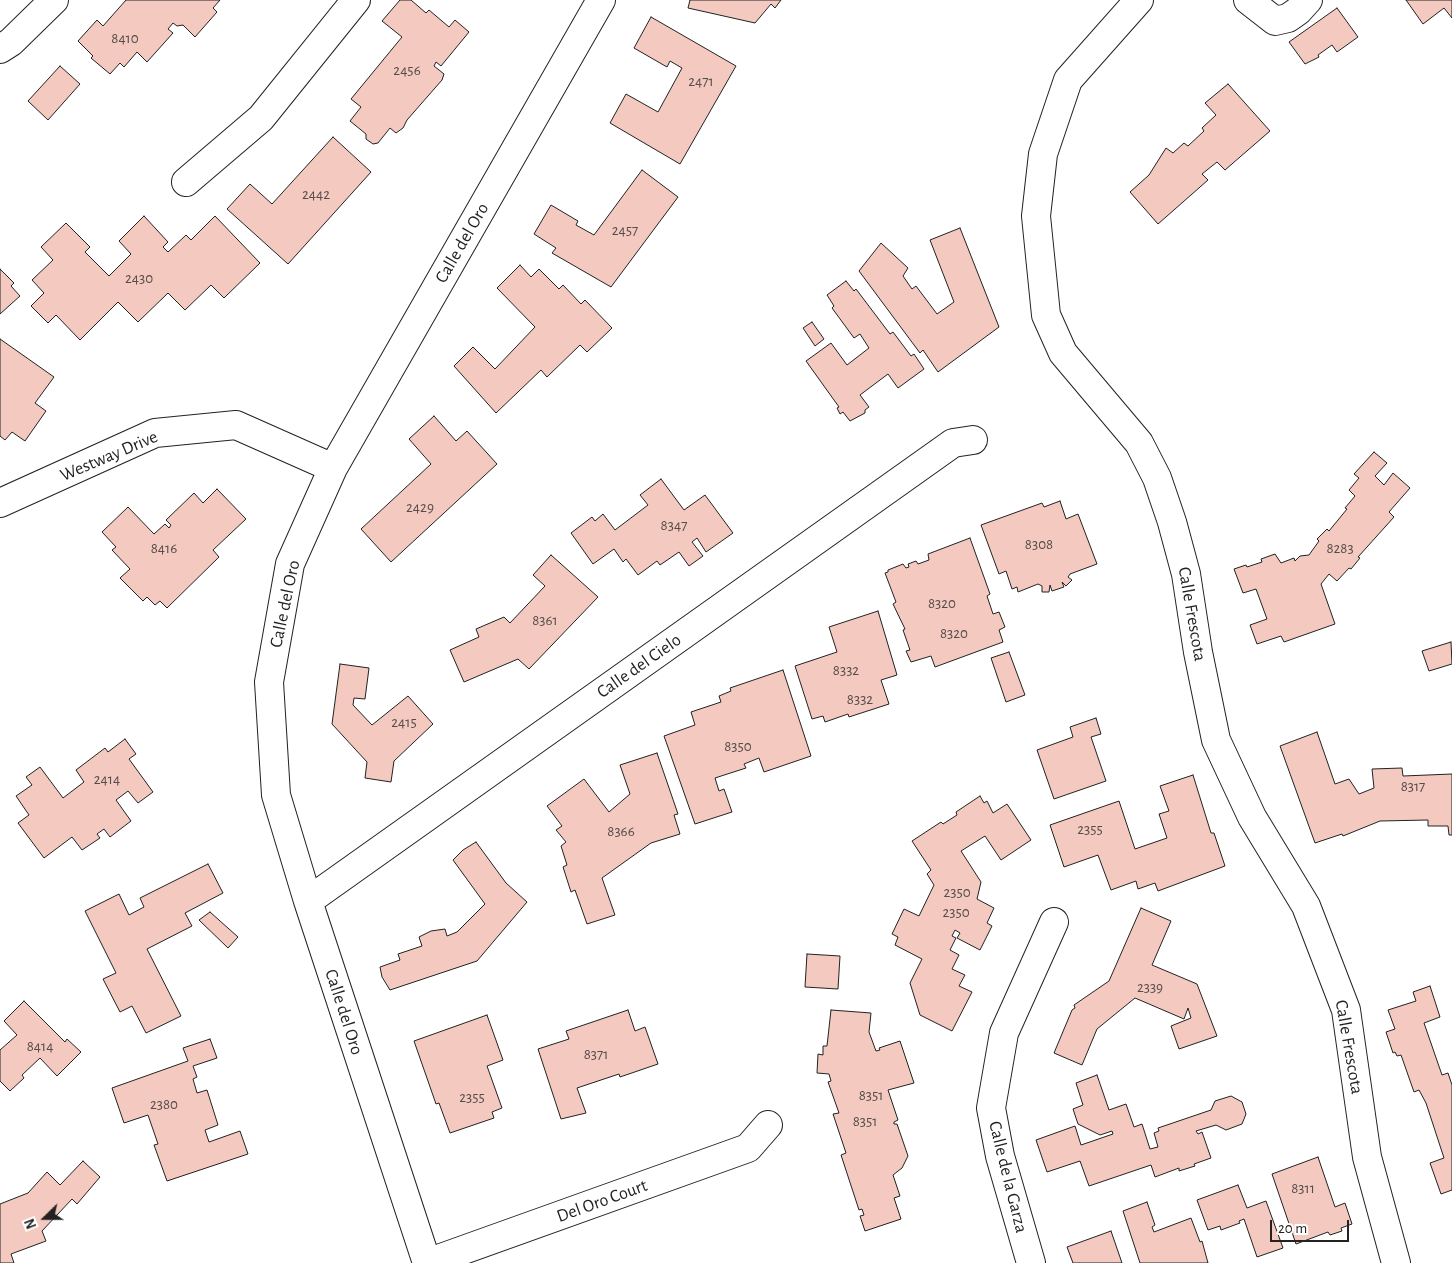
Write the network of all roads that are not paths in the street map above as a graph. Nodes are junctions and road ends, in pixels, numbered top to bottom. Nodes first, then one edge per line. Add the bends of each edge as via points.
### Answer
1 (54, 0) edge
2 (356, 0) edge
3 (601, 0) edge
4 (1139, 0) edge
5 (1248, 0) edge
6 (1308, 0) edge
7 (0, 49) edge
8 (186, 182) dead end
9 (973, 440) dead end
10 (333, 468) junction
11 (0, 502) edge
12 (308, 901) junction
13 (1054, 922) dead end
14 (768, 1125) dead end
15 (427, 1263) edge
16 (1031, 1263) edge
17 (1396, 1263) edge

1 - 7 street
2 - 8 street via 261,118
3 - 10 street, Calle del Oro
4 - 17 street, Calle Frescota via 1068,80 1043,154 1036,216 1046,315 1063,354 1139,444 1157,478 1186,574 1216,740 1252,817 1306,906 1346,1010 1367,1157
5 - 6 street via 1275,21 1288,18
9 - 12 street, Calle del Cielo via 953,443
10 - 11 street, Westway Drive via 236,425 155,434
10 - 12 street, Calle del Oro via 290,564 269,682 276,795
12 - 15 street, Calle del Oro
13 - 16 street, Calle de la Garza via 1004,1033 991,1108 1000,1156
14 - 15 street, Del Oro Court via 748,1148

